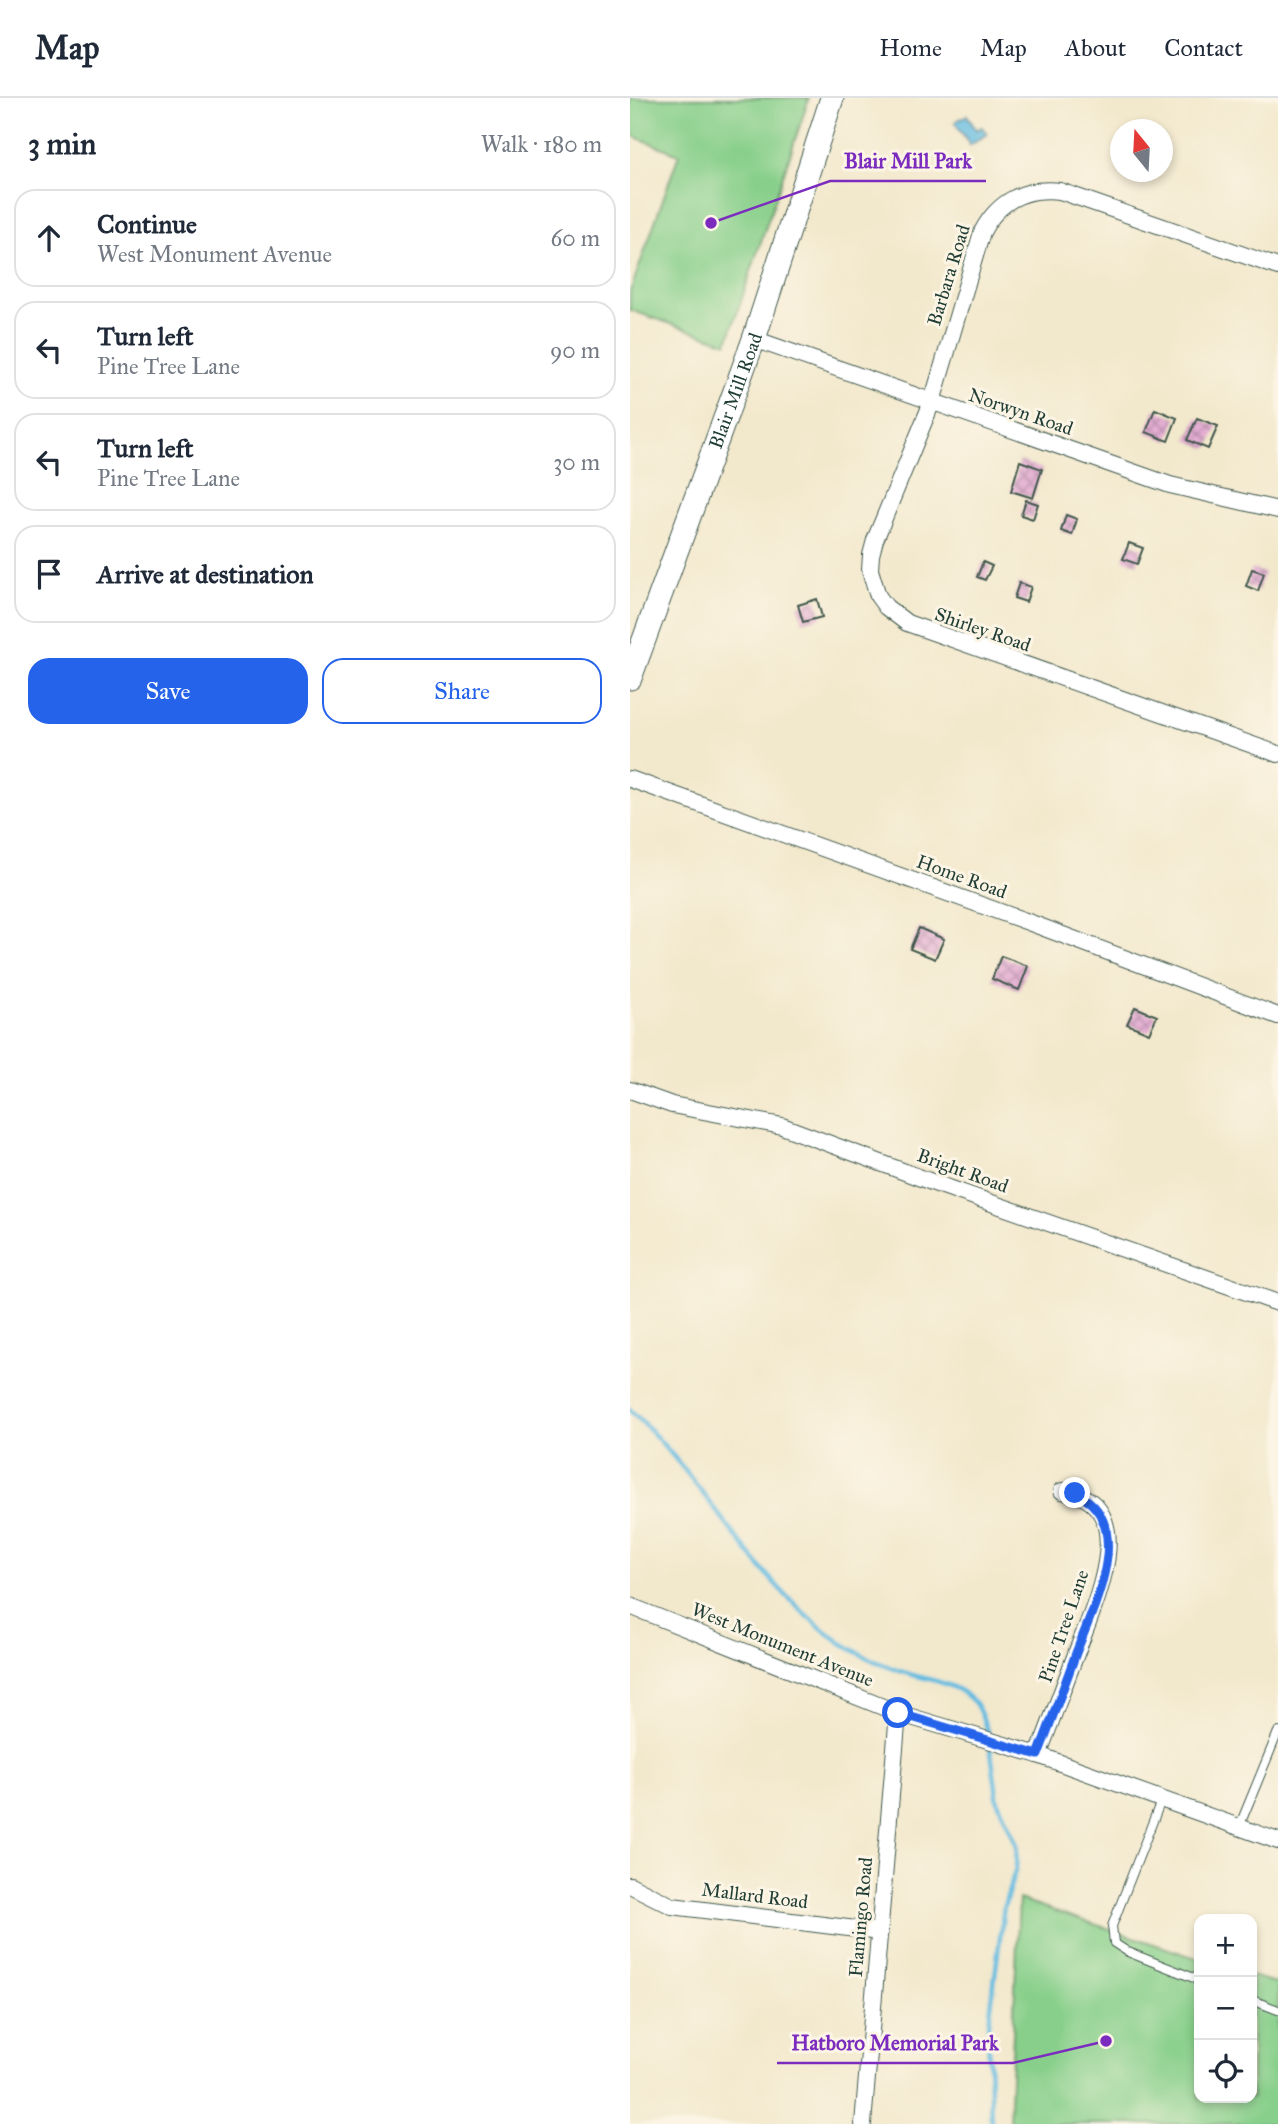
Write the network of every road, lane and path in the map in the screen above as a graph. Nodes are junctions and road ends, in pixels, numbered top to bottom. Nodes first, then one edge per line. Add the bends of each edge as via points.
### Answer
1 (832, 98) edge
2 (1278, 267) edge
3 (754, 338) junction
4 (932, 402) junction
5 (1278, 510) edge
6 (630, 678) edge
7 (1278, 754) edge
8 (630, 779) edge
9 (1278, 1016) edge
10 (630, 1090) edge
11 (1278, 1303) edge
12 (1062, 1491) dead end
13 (630, 1606) edge
14 (898, 1713) junction
15 (1278, 1732) edge
16 (1038, 1755) junction
17 (1161, 1798) junction
18 (1239, 1827) junction
19 (1278, 1841) edge
20 (630, 1885) edge
21 (880, 1932) junction
22 (1194, 1978) edge
23 (1257, 2002) edge
24 (1278, 2010) edge
25 (863, 2124) edge

1 - 3 main road, Blair Mill Road
2 - 4 street, Barbara Road via 1060,191 1020,195 997,209 982,232
3 - 4 street, Norwyn Road
3 - 6 main road, Blair Mill Road
4 - 5 street, Norwyn Road via 1170,485
4 - 7 street, Shirley Road via 871,555 873,583 886,607 918,628
8 - 9 street, Home Road
10 - 11 street, Bright Road via 671,1105 782,1126
12 - 16 street, Pine Tree Lane via 1089,1499 1099,1510 1105,1524 1107,1557 1100,1592
13 - 14 street, West Monument Avenue
14 - 16 street, West Monument Avenue
14 - 21 street, Flamingo Road
15 - 18 lane
16 - 17 street, West Monument Avenue
17 - 18 street, West Monument Avenue
17 - 22 lane via 1112,1926 1114,1943
18 - 19 street, West Monument Avenue
20 - 21 street, Mallard Road via 672,1906
21 - 25 street, Flamingo Road
23 - 24 lane

